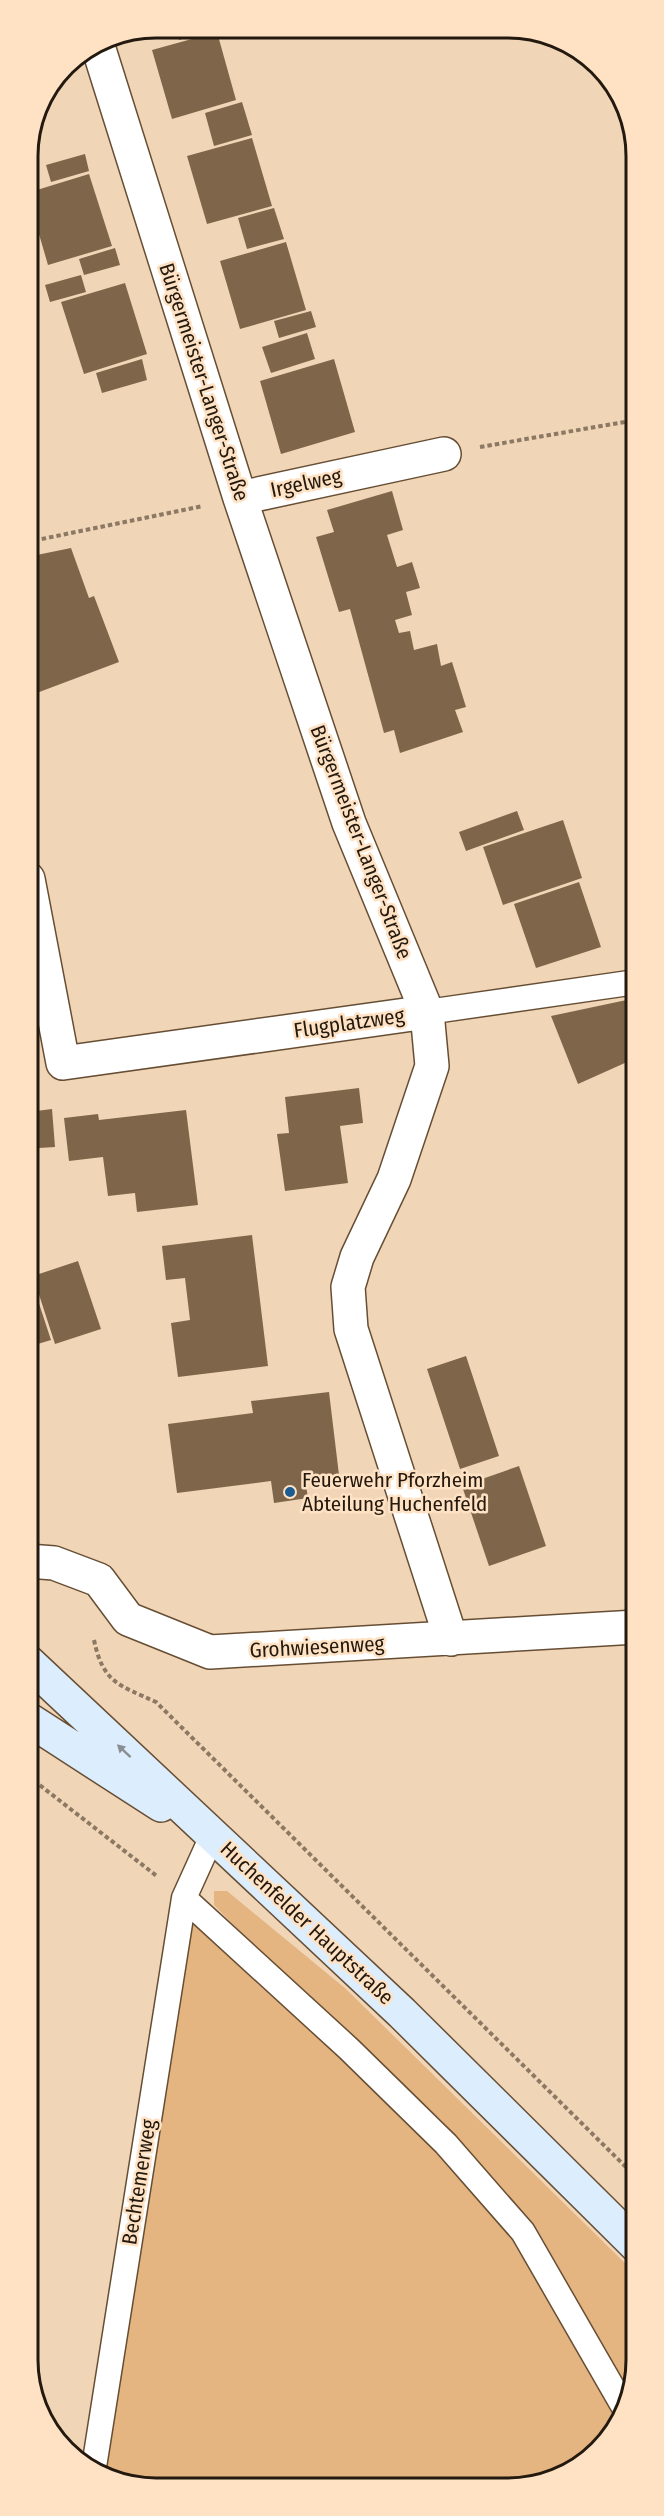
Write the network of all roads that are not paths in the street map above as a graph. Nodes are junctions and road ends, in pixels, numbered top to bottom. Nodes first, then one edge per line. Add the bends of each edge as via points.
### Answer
1 (100, 51) edge
2 (444, 453) road end
3 (240, 498) junction
4 (38, 932) edge
5 (626, 983) edge
6 (427, 1012) junction
7 (38, 1562) edge
8 (626, 1628) edge
9 (451, 1640) junction
10 (38, 1671) edge
11 (38, 1726) edge
12 (213, 1834) junction
13 (184, 1898) junction
14 (626, 2235) edge
15 (620, 2400) edge
16 (95, 2462) edge

1 - 3 street, Bürgermeister-Langer-Straße
2 - 3 street, Irgelweg
3 - 6 street, Bürgermeister-Langer-Straße via 349,823
4 - 6 street, Flugplatzweg via 63,1063
5 - 6 lane, Flugplatzweg
6 - 9 street, Bürgermeister-Langer-Straße via 432,1066 394,1179 357,1257 348,1287 351,1329
7 - 9 street, Grohwiesenweg via 54,1563 99,1580 128,1619 210,1652
8 - 9 street, Grohwiesenweg
12 -> 10 main road, Huchenfelder Hauptstraße
11 - 12 main road, Huchenfelder Hauptstraße via 145,1796
12 - 13 lane, Bechtemerweg
12 - 14 main road, Huchenfelder Hauptstraße via 402,2013
13 - 15 lane via 446,2144 523,2232
13 - 16 lane, Bechtemerweg

